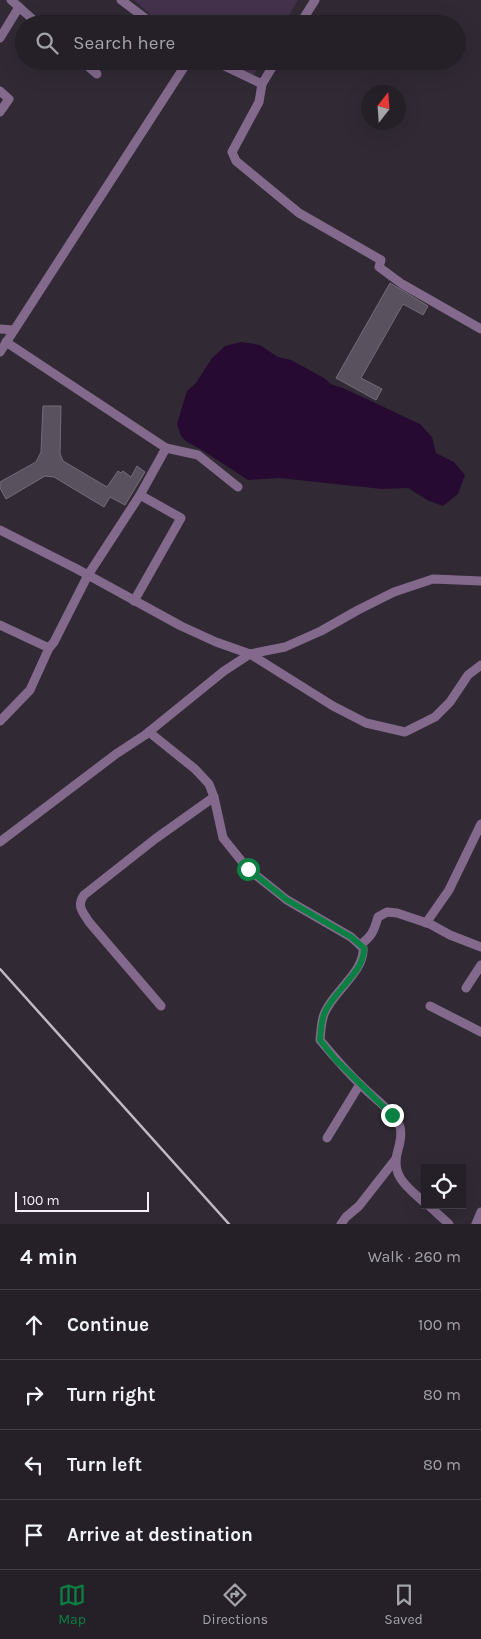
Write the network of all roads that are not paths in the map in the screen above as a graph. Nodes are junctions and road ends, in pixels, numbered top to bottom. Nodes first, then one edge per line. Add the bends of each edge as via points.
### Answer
1 (11, 0) edge
2 (121, 0) edge
3 (315, 0) edge
4 (19, 7) junction
5 (28, 15) edge
6 (141, 15) edge
7 (306, 15) edge
8 (0, 38) edge
9 (92, 70) edge
10 (182, 70) edge
11 (233, 70) edge
12 (271, 70) edge
13 (97, 74) dead end
14 (262, 84) junction
15 (0, 91) edge
16 (0, 112) edge
17 (0, 329) edge
18 (481, 329) edge
19 (14, 330) junction
20 (6, 342) junction
21 (0, 352) edge
22 (166, 448) junction
23 (238, 487) dead end
24 (140, 494) junction
25 (0, 530) edge
26 (88, 575) junction
27 (481, 581) edge
28 (134, 601) junction
29 (0, 625) edge
30 (49, 648) junction
31 (250, 654) junction
32 (481, 665) edge
33 (0, 722) edge
34 (149, 732) junction
35 (214, 796) junction
36 (481, 824) edge
37 (0, 842) edge
38 (426, 923) junction
39 (360, 945) junction
40 (481, 947) edge
41 (481, 965) edge
42 (466, 988) dead end
43 (161, 1006) dead end
44 (430, 1006) dead end
45 (481, 1032) edge
46 (360, 1084) junction
47 (327, 1138) dead end
48 (395, 1160) junction
49 (421, 1199) edge
50 (432, 1209) edge
51 (481, 1212) edge
52 (341, 1224) edge
53 (449, 1224) edge
54 (476, 1224) edge

1 - 4 street
2 - 6 street
3 - 7 street
4 - 5 street
4 - 8 street
9 - 13 street
10 - 19 street
11 - 14 street
12 - 14 street
14 - 18 street via 259,102 232,152 236,160 299,213 381,260 379,267 402,284
15 - 16 street via 9,99
17 - 19 street
19 - 20 street
20 - 21 street
20 - 22 street
22 - 23 street via 198,455
22 - 24 street
24 - 26 street
24 - 28 street via 181,518
25 - 26 street
26 - 28 street
26 - 30 street
27 - 31 street via 434,580 394,592 285,647
28 - 31 street via 216,642
29 - 30 street
30 - 33 street via 30,690
31 - 32 street via 366,723 404,732 435,717 450,702 468,675
31 - 34 street
34 - 35 street via 195,769 209,784
34 - 37 street
35 - 39 street via 223,838 248,869 287,900
35 - 43 street via 84,894 80,901 79,906 89,922
36 - 38 street via 449,890
38 - 39 street via 387,912 378,917 370,937
38 - 40 street
39 - 46 street via 364,948 364,956 324,1013 320,1040
41 - 42 street
44 - 45 street
46 - 47 street
46 - 48 street via 392,1115 400,1128
48 - 49 street via 396,1172
48 - 52 street
50 - 53 street
51 - 54 street

